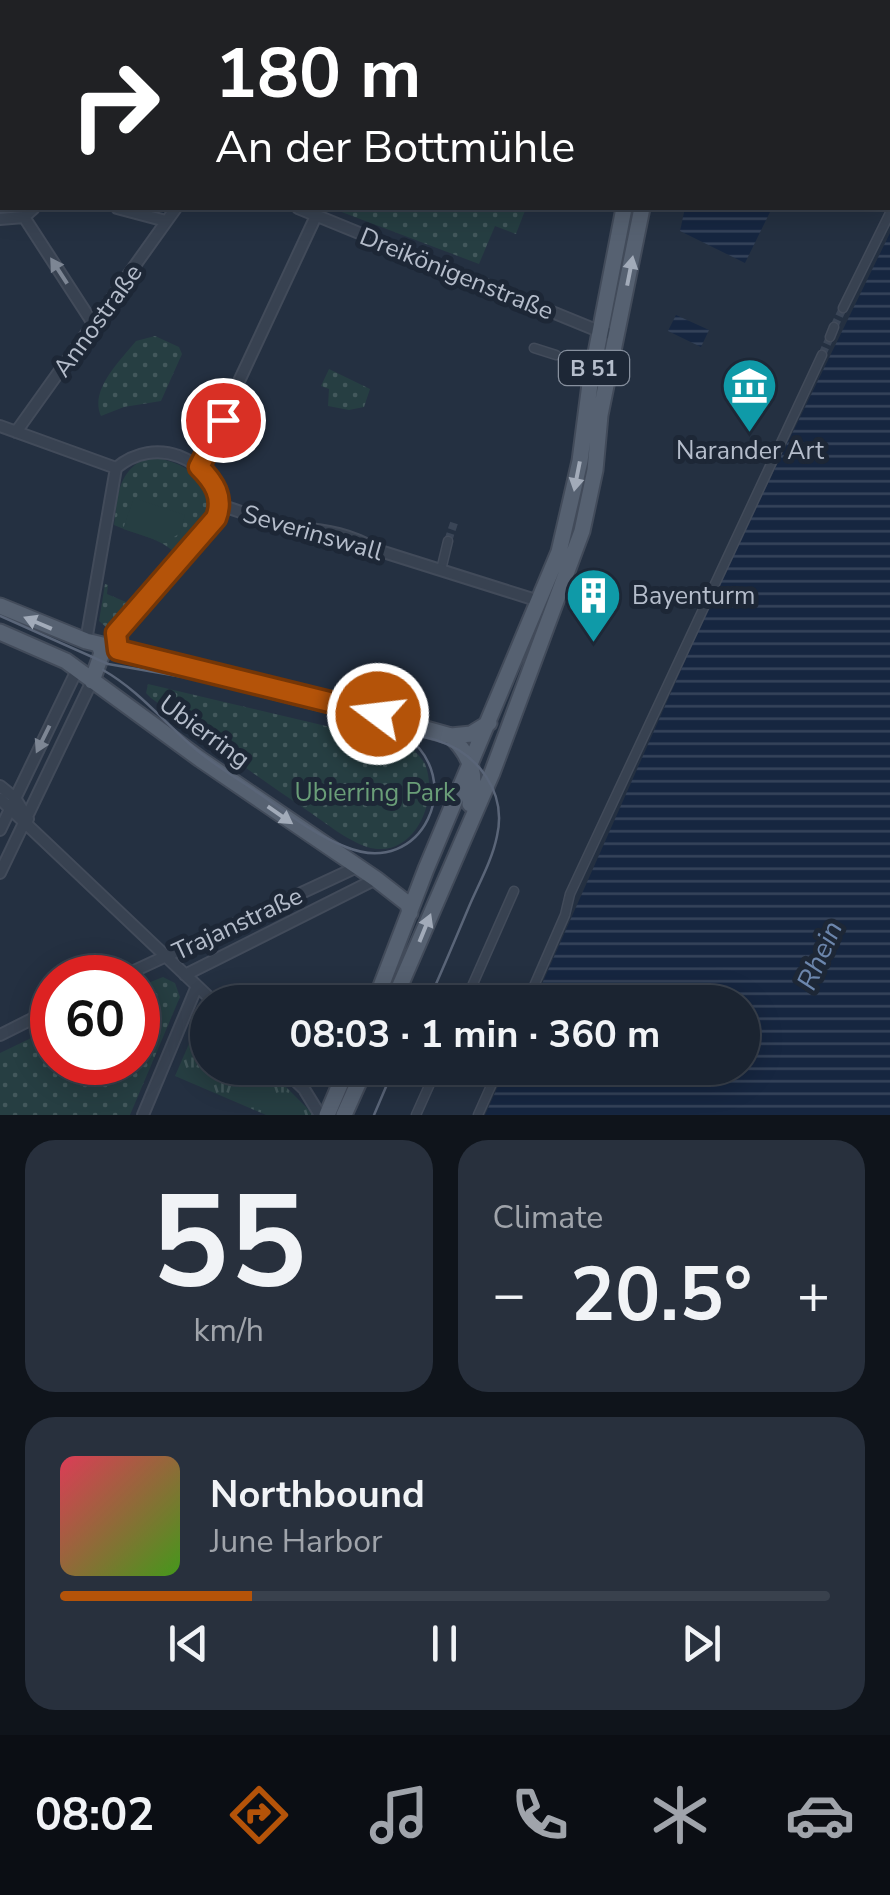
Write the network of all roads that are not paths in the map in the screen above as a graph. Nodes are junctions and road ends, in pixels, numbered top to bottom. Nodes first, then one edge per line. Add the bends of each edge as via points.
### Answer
1 (32, 210) edge
2 (125, 210) edge
3 (174, 210) edge
4 (302, 210) edge
5 (624, 210) edge
6 (641, 210) edge
7 (890, 213) edge
8 (24, 216) junction
9 (316, 216) junction
10 (0, 219) edge
11 (166, 221) junction
12 (843, 308) tunnel mouth
13 (94, 325) junction
14 (610, 334) junction
15 (534, 348) dead end
16 (556, 354) dead end
17 (822, 355) tunnel mouth
18 (0, 426) edge
19 (16, 432) junction
20 (199, 467) junction
21 (116, 468) junction
22 (220, 506) junction
23 (448, 541) tunnel mouth
24 (440, 570) junction
25 (540, 602) junction
26 (0, 606) edge
27 (0, 632) edge
28 (524, 640) junction
29 (92, 643) junction
30 (541, 646) junction
31 (118, 650) junction
32 (77, 670) junction
33 (92, 681) junction
34 (489, 724) junction
35 (506, 732) junction
36 (451, 736) junction
37 (470, 764) junction
38 (0, 786) edge
39 (0, 799) edge
40 (12, 803) junction
41 (469, 822) junction
42 (28, 823) junction
43 (0, 830) edge
44 (355, 868) junction
45 (448, 870) junction
46 (0, 874) edge
47 (376, 879) junction
48 (421, 884) junction
49 (514, 891) dead end
50 (410, 913) junction
51 (164, 957) junction
52 (160, 959) edge
53 (185, 976) junction
54 (197, 985) edge
55 (382, 985) edge
56 (400, 985) edge
57 (473, 985) edge
58 (534, 985) edge
59 (190, 1005) edge
60 (30, 1020) edge
61 (0, 1035) edge
62 (300, 1085) edge
63 (357, 1085) edge
64 (429, 1085) edge
65 (491, 1085) edge
66 (339, 1087) joint
67 (304, 1089) junction
68 (143, 1115) edge
69 (324, 1115) edge
70 (344, 1115) edge
71 (416, 1115) edge
72 (478, 1115) edge

1 - 8 street
2 - 11 street
3 - 11 street, Annostraße
4 - 9 street, Dreikönigenstraße
5 - 14 main road, B 51
14 -> 6 main road, B 51
7 - 12 street
8 - 10 street
13 -> 8 street
9 - 14 street, Dreikönigenstraße
9 - 20 street
11 - 13 street, Annostraße
13 - 19 street, Annostraße
14 -> 25 main road, B 51 via 566,528
14 - 30 main road, B 51 via 590,497
15 - 16 street
17 - 58 street via 664,679
18 - 19 street
19 - 21 street
20 - 21 street via 163,451 140,453
20 - 22 street, Severinswall via 214,484
21 - 29 street
22 - 24 street, Severinswall via 362,540
22 - 31 street via 116,633
23 - 24 street
24 - 25 street, Severinswall
25 - 28 main road, B 51
29 -> 26 main road, Ubierring
27 - 32 main road, Ubierring
28 - 30 main road via 531,649
28 - 34 main road, B 51
29 - 31 main road, Ubierring
29 - 33 main road via 102,654
30 - 35 main road, B 51
31 - 36 main road, Ubierring
32 - 33 main road, Ubierring
32 -> 40 street
33 - 42 street
33 -> 44 main road, Ubierring
34 - 35 main road via 498,736
34 - 36 main road
34 - 37 main road, B 51
35 - 41 main road, B 51
36 - 37 main road
37 - 41 main road
37 - 48 main road, B 51
38 - 40 street
39 - 40 street
40 - 42 street
40 - 43 street
41 - 45 main road
42 - 46 street
42 - 51 street
44 - 47 main road, Ubierring
44 - 51 street, Trajanstraße
45 - 48 main road
56 -> 45 main road
47 - 48 main road
47 - 50 main road
47 - 53 street, Trajanstraße
48 - 50 main road, B 51
49 - 57 street
50 - 55 main road, B 51
51 - 52 street, Trajanstraße
51 - 53 street
53 - 54 street
59 - 68 street
60 - 61 street
62 - 67 street
63 - 70 main road
64 - 71 street
65 - 72 street
66 - 67 street via 322,1094
66 - 69 main road
67 - 69 street

